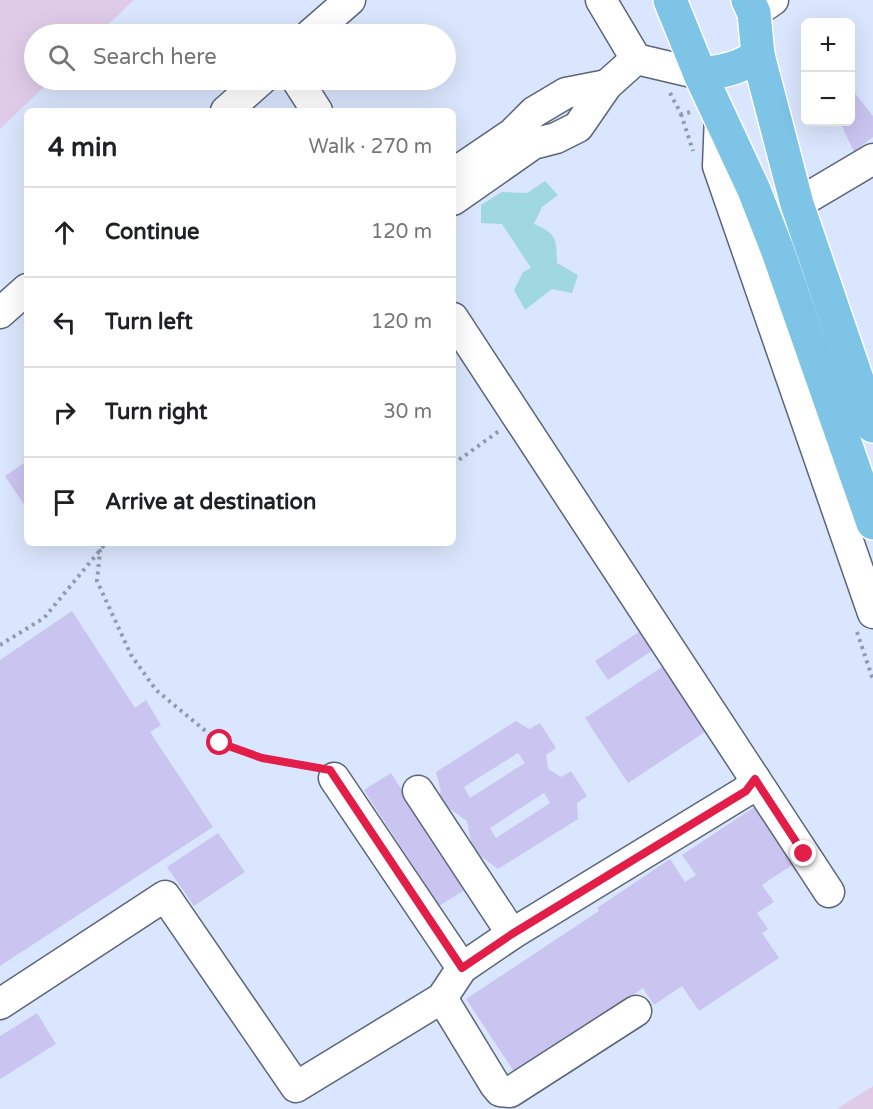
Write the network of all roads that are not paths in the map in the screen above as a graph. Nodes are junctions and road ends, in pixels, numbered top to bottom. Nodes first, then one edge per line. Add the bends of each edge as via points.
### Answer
1 (350, 0) edge
2 (670, 0) edge
3 (604, 1) edge
4 (758, 4) edge
5 (322, 24) edge
6 (758, 55) junction
7 (636, 59) junction
8 (700, 74) junction
9 (607, 85) junction
10 (250, 90) edge
11 (303, 90) edge
12 (229, 108) edge
13 (315, 108) edge
14 (720, 116) junction
15 (873, 159) edge
16 (456, 172) edge
17 (456, 198) edge
18 (797, 204) junction
19 (24, 291) edge
20 (0, 313) edge
21 (456, 323) edge
22 (873, 426) edge
23 (873, 524) edge
24 (873, 613) edge
25 (334, 778) road end
26 (755, 779) junction
27 (418, 791) dead end
28 (829, 892) dead end
29 (512, 934) junction
30 (462, 968) junction
31 (442, 998) junction
32 (0, 1004) edge
33 (636, 1011) dead end

1 - 5 street
2 - 8 main road
3 - 7 street
4 - 6 main road
6 - 8 main road via 729,69
6 - 18 main road
7 - 8 street
7 - 9 street
8 - 14 main road
9 - 16 street via 566,93 534,111 512,134
9 - 17 street via 578,127 533,144
10 - 12 street
11 - 13 street
14 - 23 main road via 777,249
14 - 24 street via 718,166
15 - 18 street
18 - 22 main road
19 - 20 street
21 - 26 street
25 - 30 street
26 - 28 street
26 - 29 street via 746,791
27 - 29 street
29 - 30 street
30 - 31 street
31 - 32 street via 296,1088 165,896
31 - 33 street via 495,1085 500,1091 510,1092

